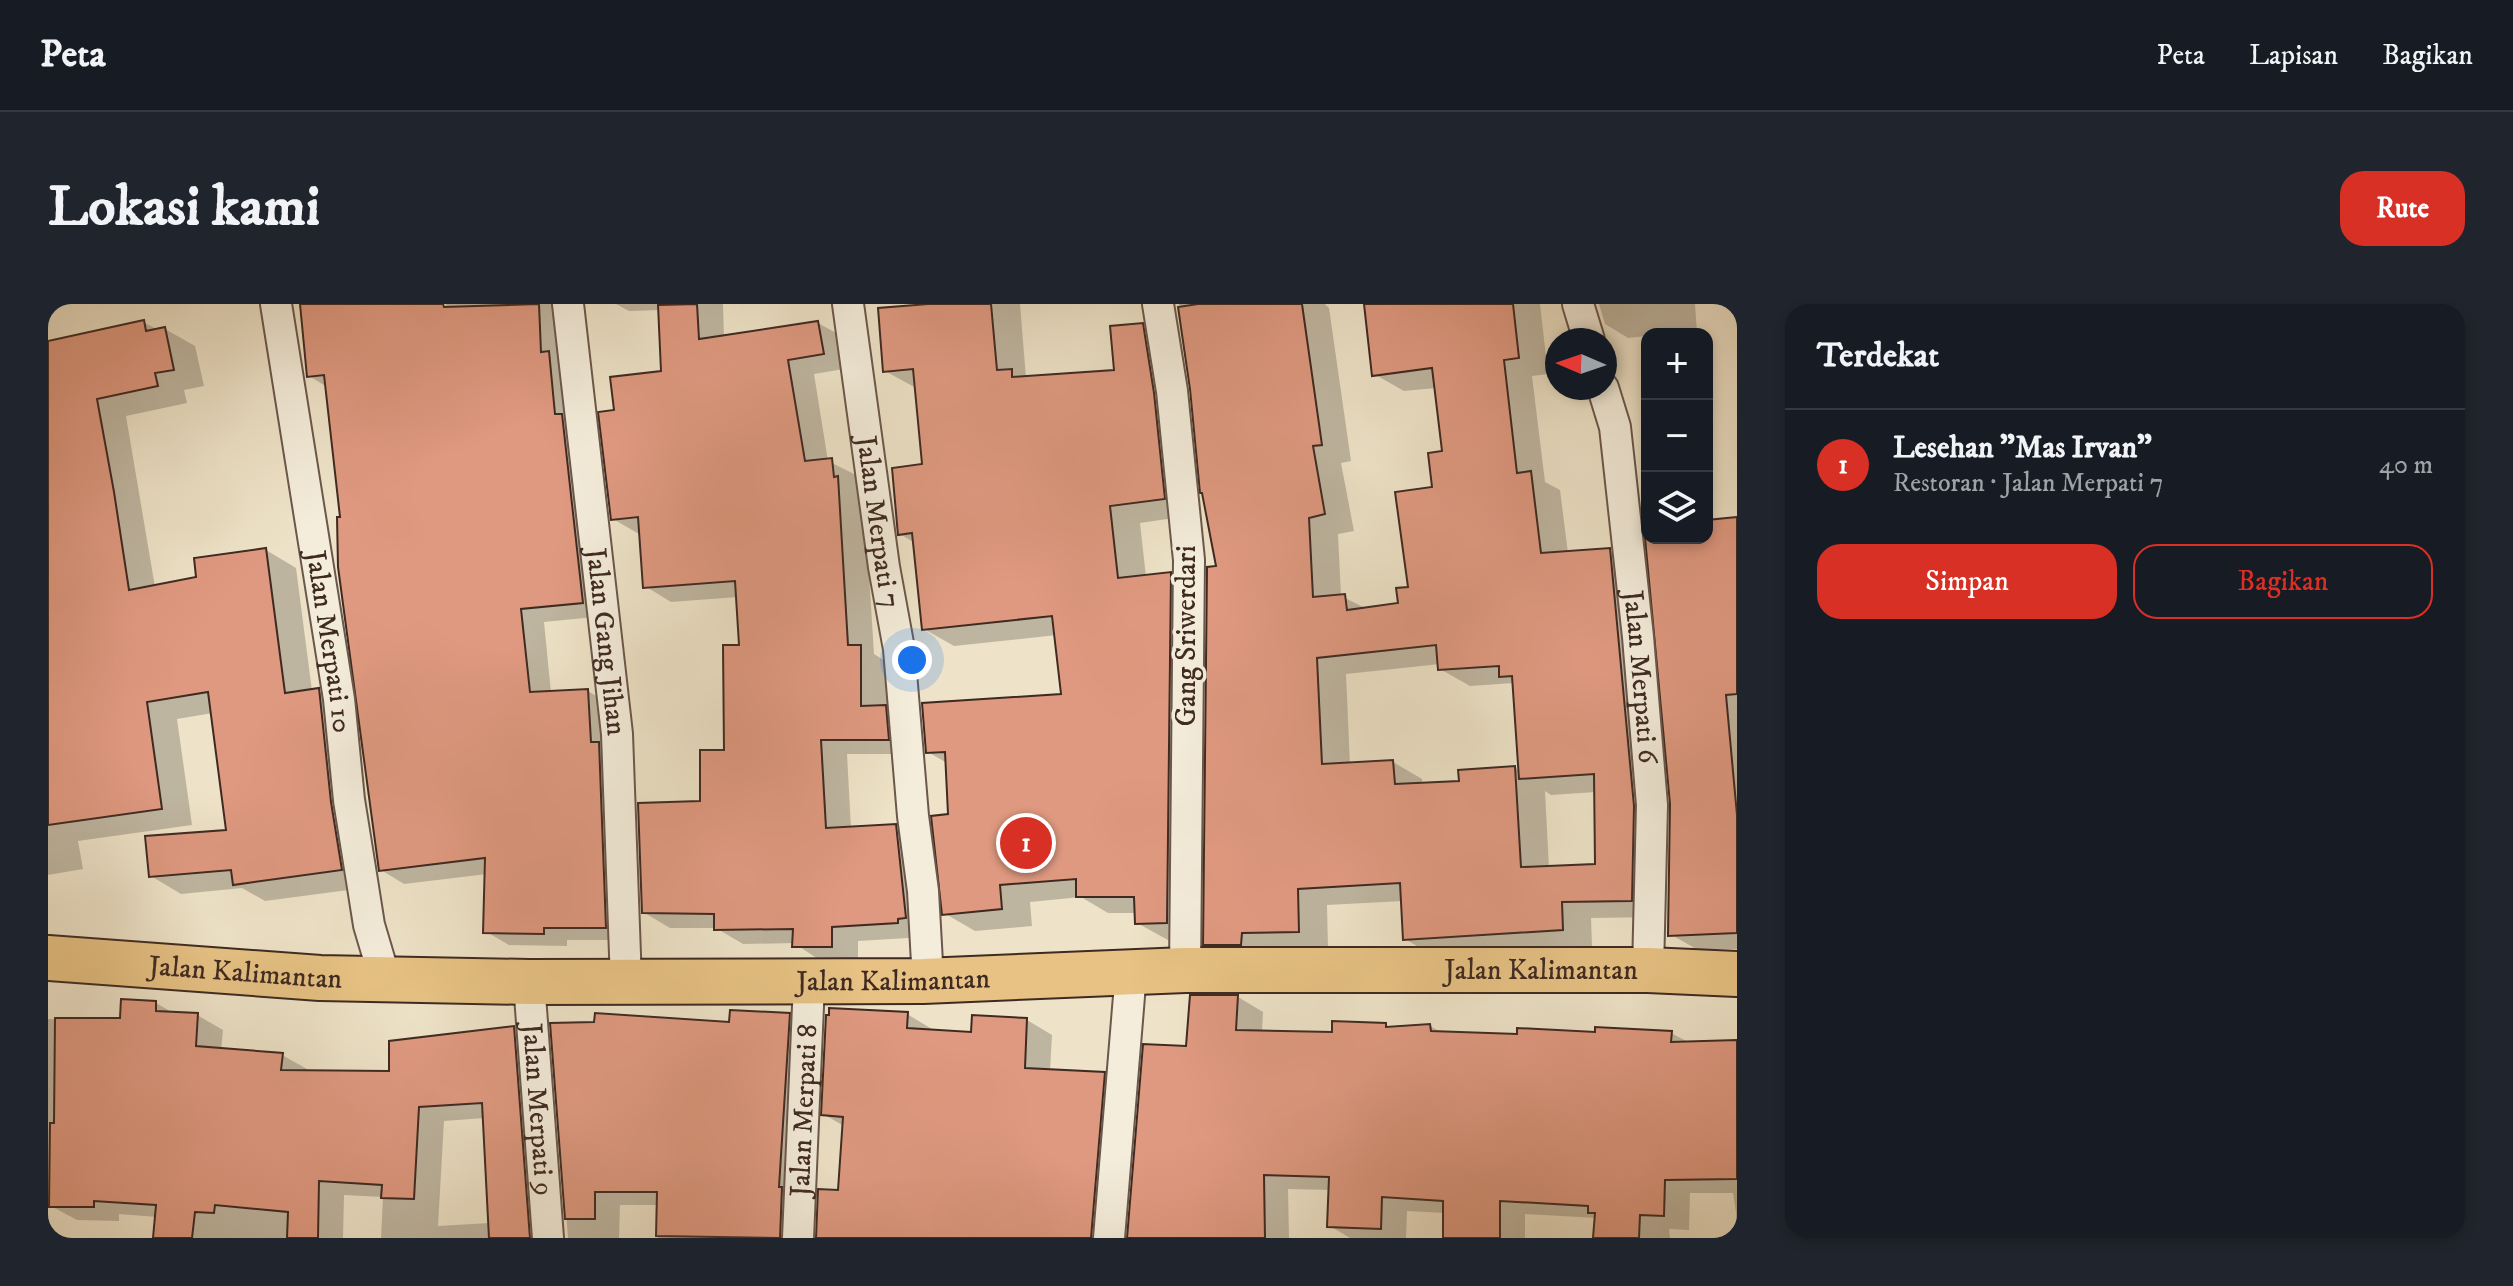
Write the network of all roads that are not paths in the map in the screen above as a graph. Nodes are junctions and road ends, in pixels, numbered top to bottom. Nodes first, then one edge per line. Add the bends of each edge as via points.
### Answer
1 (276, 304) edge
2 (568, 304) edge
3 (848, 304) edge
4 (1158, 304) edge
5 (1578, 304) edge
6 (1585, 328) edge
7 (1606, 400) edge
8 (48, 958) edge
9 (1185, 970) junction
10 (1648, 970) junction
11 (1131, 972) junction
12 (1737, 974) edge
13 (385, 979) junction
14 (928, 981) junction
15 (529, 982) junction
16 (626, 982) junction
17 (809, 983) junction
18 (548, 1238) edge
19 (798, 1238) edge
20 (1109, 1238) edge

1 - 13 street, Jalan Merpati 10 via 369,925
2 - 16 street, Jalan Gang Jihan via 617,734
3 - 14 street, Jalan Merpati 7 via 899,649
4 - 9 street, Gang Sriwerdari via 1189,560
5 - 6 street
7 - 10 street, Jalan Merpati 6 via 1617,442 1652,805
8 - 13 main road, Jalan Kalimantan
9 - 10 main road, Jalan Kalimantan
9 - 11 main road, Jalan Kalimantan
10 - 12 main road, Jalan Kalimantan
11 - 14 main road, Jalan Kalimantan
11 - 20 street
13 - 15 main road, Jalan Kalimantan
14 - 17 main road, Jalan Kalimantan
15 - 16 main road, Jalan Kalimantan
15 - 18 street, Jalan Merpati 9
16 - 17 main road, Jalan Kalimantan
17 - 19 street, Jalan Merpati 8

